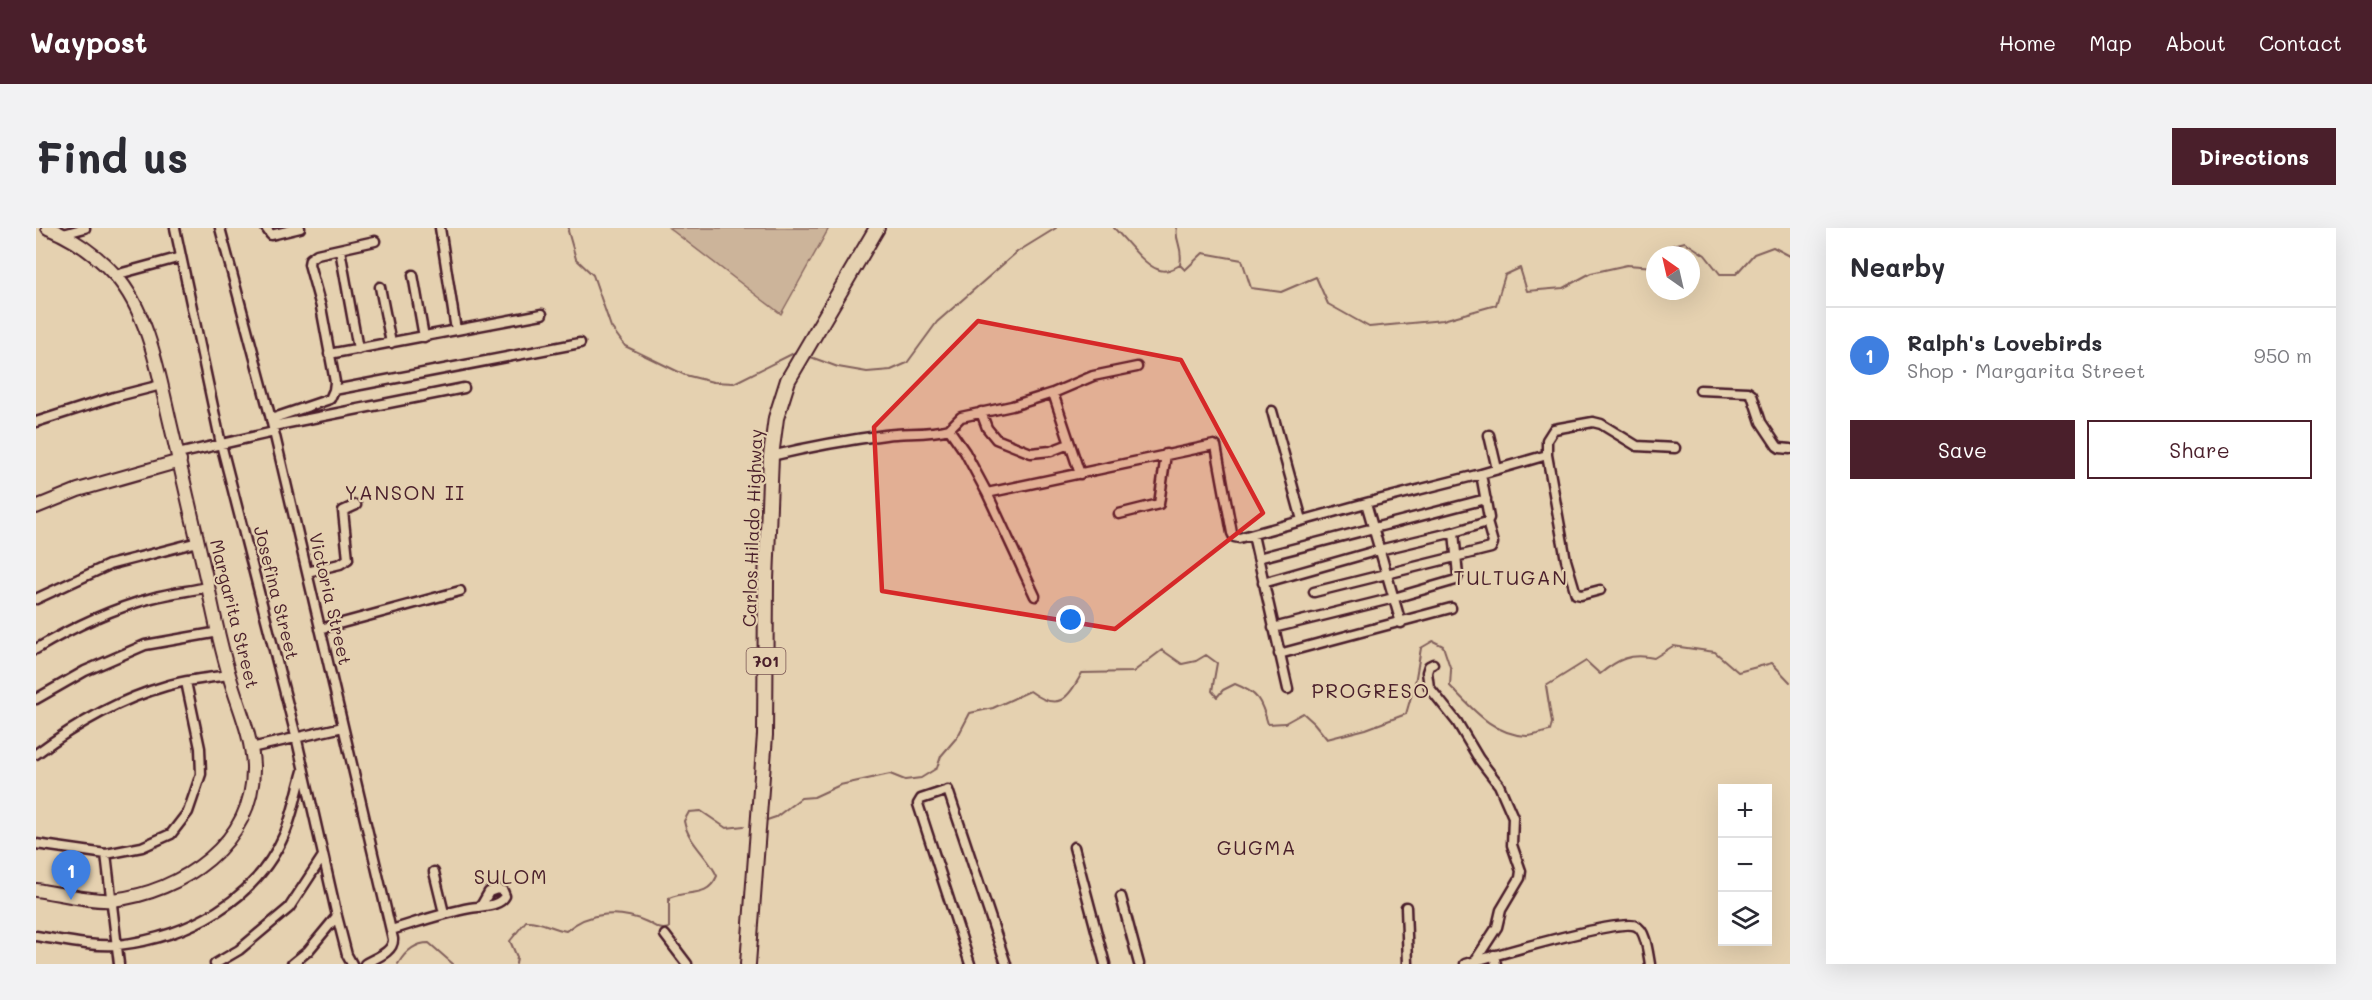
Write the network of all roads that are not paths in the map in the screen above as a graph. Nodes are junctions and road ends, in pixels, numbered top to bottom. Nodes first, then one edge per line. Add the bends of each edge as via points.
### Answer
1 (48, 228) edge
2 (85, 228) edge
3 (175, 228) edge
4 (220, 228) edge
5 (266, 228) edge
6 (300, 228) edge
7 (440, 228) edge
8 (877, 228) edge
9 (63, 234) junction
10 (375, 241) dead end
11 (340, 250) junction
12 (181, 257) junction
13 (115, 275) junction
14 (413, 275) dead end
15 (380, 287) dead end
16 (542, 314) dead end
17 (456, 330) junction
18 (424, 337) junction
19 (391, 343) junction
20 (580, 343) dead end
21 (358, 349) junction
22 (329, 354) junction
23 (1137, 367) dead end
24 (161, 385) junction
25 (464, 388) dead end
26 (334, 390) junction
27 (1700, 390) dead end
28 (1053, 393) junction
29 (1272, 411) dead end
30 (981, 412) junction
31 (36, 422) edge
32 (273, 425) junction
33 (949, 429) junction
34 (1489, 435) dead end
35 (221, 444) junction
36 (1069, 444) junction
37 (1675, 448) dead end
38 (1790, 449) edge
39 (1166, 454) junction
40 (1547, 455) junction
41 (771, 456) junction
42 (179, 457) junction
43 (1497, 469) junction
44 (1080, 474) junction
45 (1481, 474) junction
46 (987, 493) junction
47 (1486, 499) junction
48 (1366, 502) junction
49 (356, 505) dead end
50 (36, 507) edge
51 (1119, 514) dead end
52 (1302, 520) junction
53 (1486, 522) junction
54 (1374, 529) junction
55 (1454, 532) junction
56 (1253, 535) junction
57 (198, 542) junction
58 (1379, 550) junction
59 (1258, 558) junction
60 (1456, 558) junction
61 (307, 572) junction
62 (1387, 574) junction
63 (1263, 584) junction
64 (208, 587) junction
65 (1600, 590) dead end
66 (460, 591) dead end
67 (1314, 592) dead end
68 (1035, 596) dead end
69 (1394, 598) junction
70 (36, 599) edge
71 (1451, 608) dead end
72 (1401, 623) junction
73 (1273, 628) junction
74 (320, 629) junction
75 (219, 632) junction
76 (36, 648) edge
77 (1279, 654) junction
78 (1434, 664) dead end
79 (229, 675) junction
80 (186, 682) junction
81 (1288, 689) dead end
82 (36, 699) edge
83 (343, 728) junction
84 (296, 736) junction
85 (251, 747) junction
86 (36, 754) edge
87 (303, 771) junction
88 (36, 844) edge
89 (1074, 847) dead end
90 (106, 854) junction
91 (323, 856) junction
92 (434, 872) dead end
93 (36, 890) edge
94 (1121, 897) dead end
95 (111, 900) junction
96 (481, 906) dead end
97 (1406, 907) dead end
98 (444, 913) junction
99 (337, 916) junction
100 (391, 930) junction
101 (665, 935) dead end
102 (36, 936) edge
103 (116, 945) junction
104 (1495, 960) edge
105 (1475, 961) junction
106 (119, 964) edge
107 (214, 964) edge
108 (292, 964) edge
109 (352, 964) edge
110 (365, 964) edge
111 (687, 964) edge
112 (748, 964) edge
113 (970, 964) edge
114 (1006, 964) edge
115 (1106, 964) edge
116 (1139, 964) edge
117 (1408, 964) edge
118 (1465, 964) edge
119 (1650, 964) edge

1 - 9 street, Margarita Street
2 - 9 street
3 - 12 street, Josefina Street
4 - 32 street, Victoria Street
5 - 6 street via 271,235
7 - 17 street
8 - 41 main road, Carlos Hilado Highway / 701 via 780,399
9 - 13 street, Margarita Street
10 - 11 street
11 - 21 street
11 - 22 street via 317,254 309,264
12 - 13 street
12 - 35 street, Josefina Street
13 - 24 street, Margarita Street via 148,338
14 - 18 street
15 - 19 street
16 - 17 street
17 - 18 street
18 - 19 street
19 - 21 street
20 - 26 street
21 - 22 street
22 - 26 street
23 - 28 street via 1093,376
24 - 31 street
24 - 42 street, Margarita Street
25 - 32 street
26 - 32 street via 330,399
27 - 38 street via 1748,392 1777,446
28 - 30 street
28 - 36 street
29 - 52 street
30 - 33 street via 962,417
30 - 36 street via 996,439 1031,453
32 - 35 street
32 - 61 street, Victoria Street
33 - 41 street via 933,434 908,432 844,440
33 - 46 street
34 - 43 street
35 - 42 street
35 - 84 street, Josefina Street
36 - 44 street
37 - 40 street via 1637,446 1601,424 1583,422 1554,429 1547,440
39 - 44 street
39 - 51 street via 1160,504
39 - 56 street via 1216,446 1232,533 1239,538
40 - 43 street
40 - 65 street via 1574,589 1581,595
41 - 112 main road, Carlos Hilado Highway / 701 via 765,735
42 - 50 street
42 - 57 street, Margarita Street
43 - 45 street
44 - 46 street
45 - 47 street
45 - 48 street
46 - 68 street
47 - 53 street
47 - 54 street
48 - 52 street
48 - 54 street
49 - 61 street via 342,511 348,559
52 - 56 street
53 - 55 street
53 - 60 street via 1493,546
54 - 58 street
54 - 59 street
55 - 58 street
55 - 60 street
56 - 59 street
57 - 64 street, Margarita Street
57 - 70 street via 109,566
58 - 62 street
58 - 63 street
59 - 63 street
60 - 62 street
60 - 69 street via 1456,580
61 - 74 street, Victoria Street
62 - 67 street
62 - 69 street
63 - 73 street
64 - 75 street, Margarita Street
64 - 76 street via 154,597 66,631
66 - 74 street
69 - 72 street
69 - 73 street
71 - 72 street
72 - 77 street
73 - 77 street
74 - 83 street, Victoria Street
75 - 79 street, Margarita Street
75 - 82 street via 145,645 85,671
77 - 81 street
78 - 105 street via 1427,672 1429,687 1457,722 1506,799 1513,817 1512,845 1521,871 1500,910 1497,927
79 - 80 street
79 - 85 street, Margarita Street
80 - 86 street via 99,712
80 - 90 street via 200,748 201,774 188,812 171,834 142,847
83 - 84 street
83 - 100 street, Victoria Street
84 - 85 street
84 - 87 street, Josefina Street
85 - 95 street, Margarita Street via 251,792 222,847 201,867 172,883
87 - 91 street, Josefina Street
87 - 103 street via 285,833 265,867 233,901 196,925
88 - 90 street
89 - 115 street
90 - 95 street
91 - 99 street, Josefina Street
91 - 107 street via 289,908 239,950
92 - 98 street
93 - 95 street, Margarita Street
94 - 116 street
95 - 103 street
96 - 98 street
97 - 117 street
98 - 100 street
99 - 108 street
99 - 109 street, Josefina Street
100 - 110 street via 394,944
101 - 111 street
102 - 103 street
103 - 106 street
104 - 105 street
104 - 119 street via 1595,930 1633,925 1642,931
105 - 118 street
113 - 114 street via 918,804 921,799 948,790

